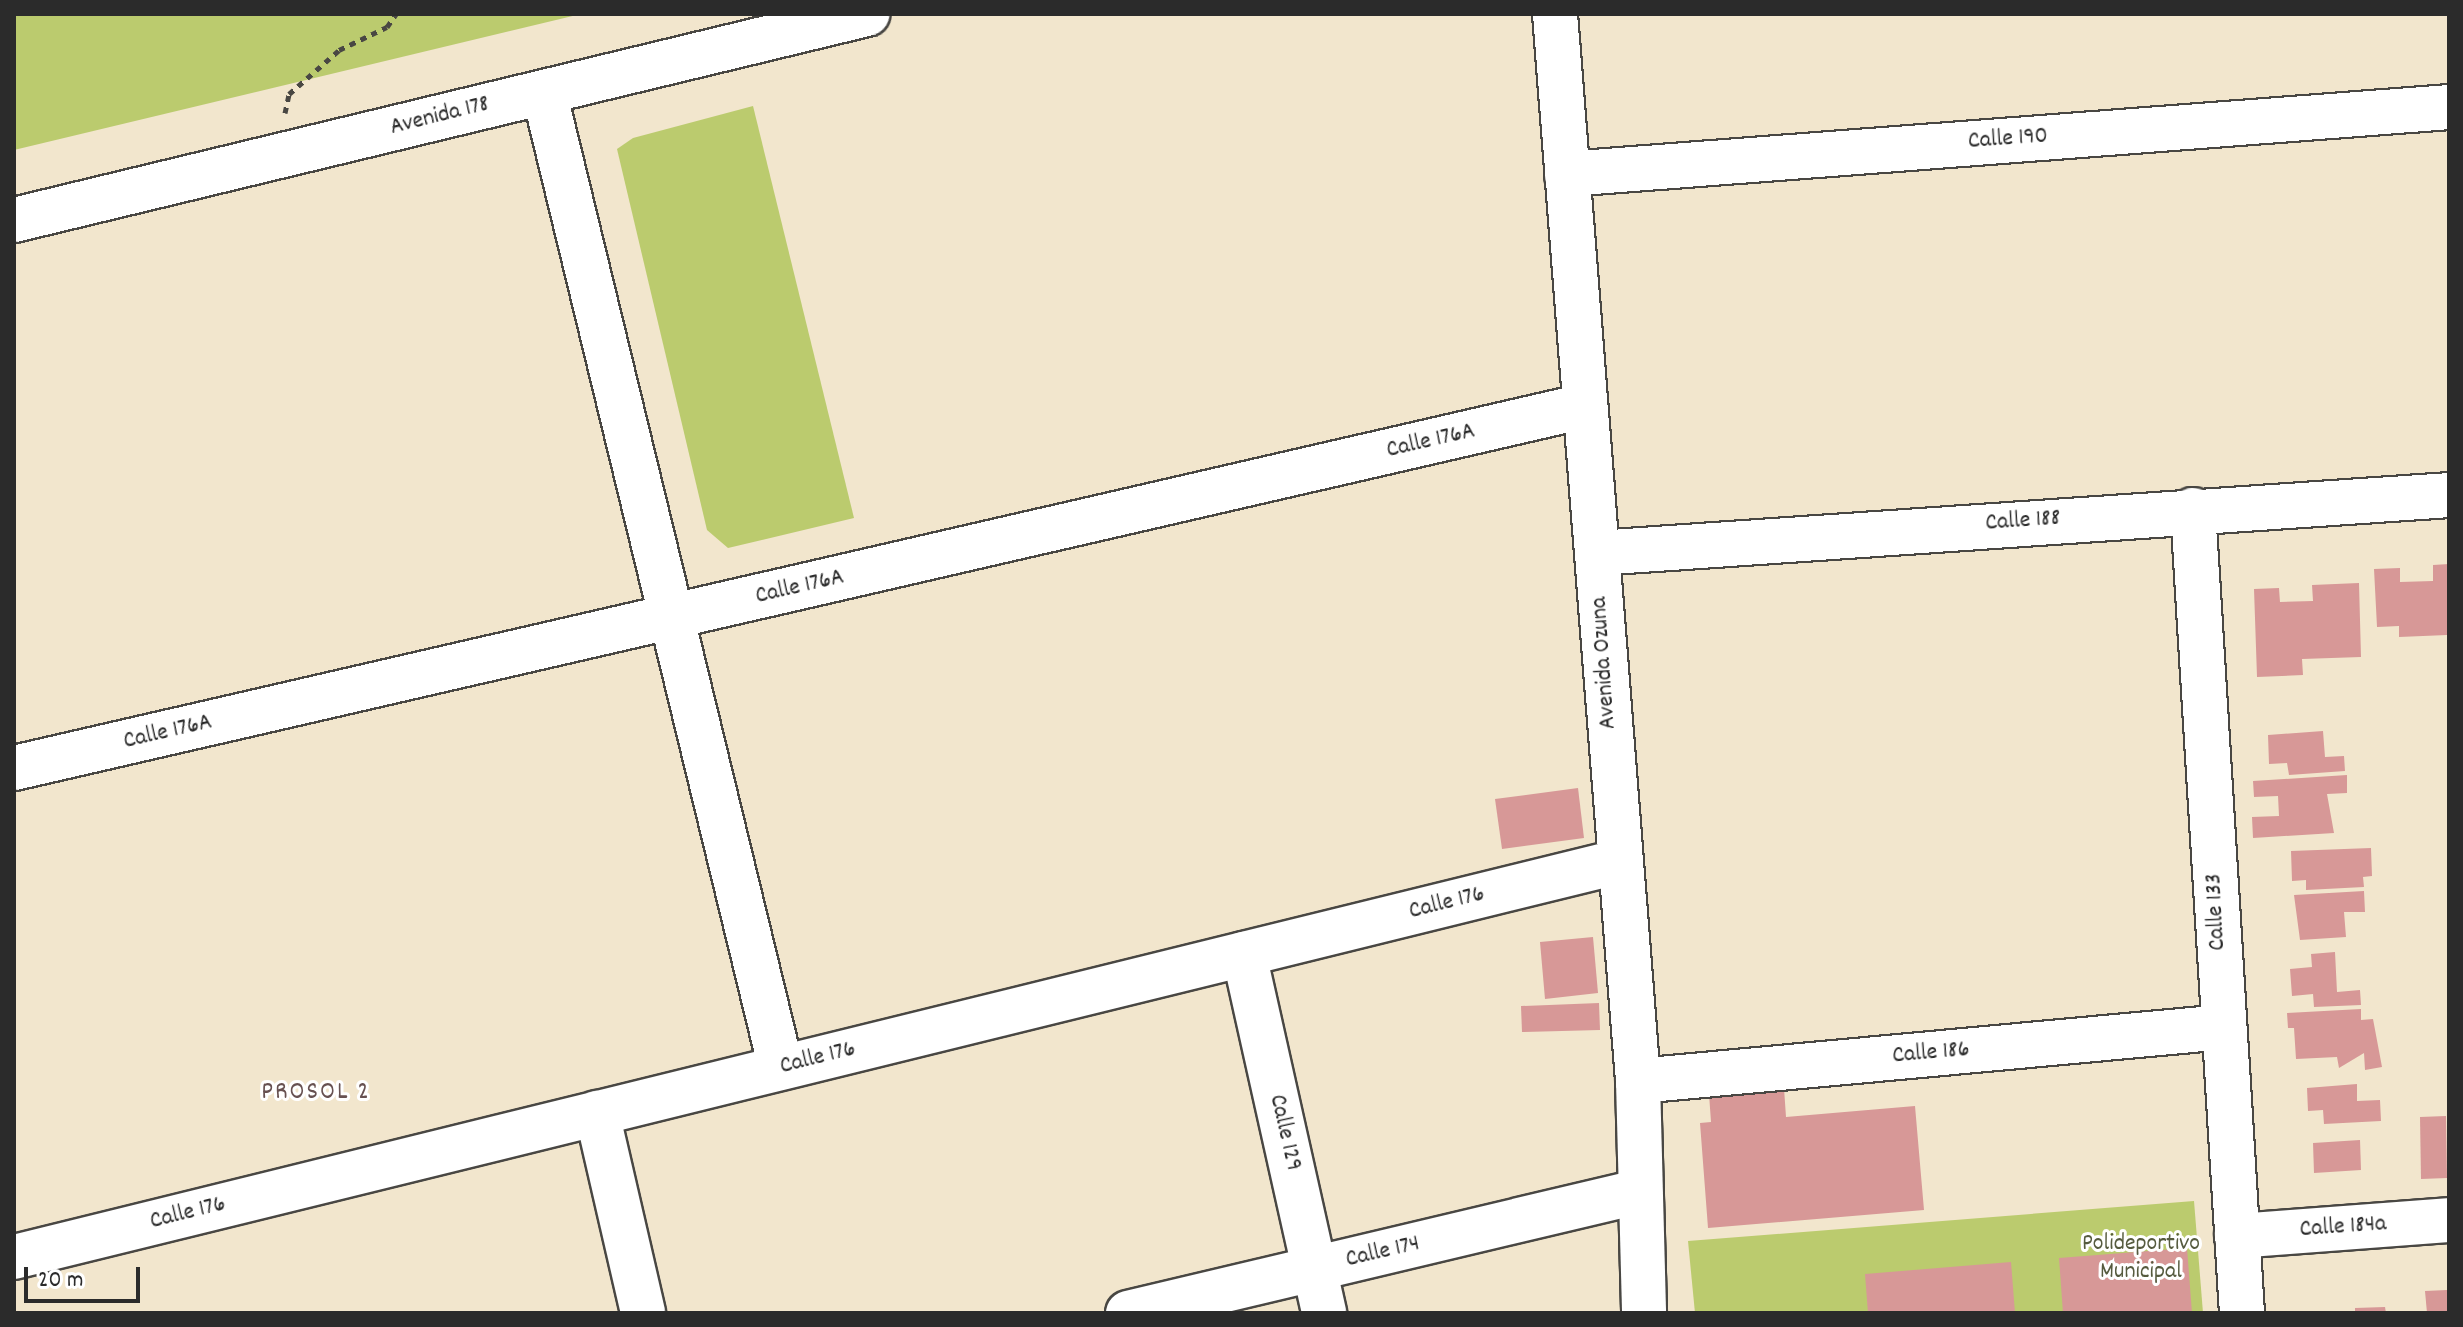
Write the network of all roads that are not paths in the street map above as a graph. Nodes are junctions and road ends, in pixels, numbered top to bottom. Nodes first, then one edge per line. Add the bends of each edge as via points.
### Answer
1 (867, 14) edge
2 (1555, 14) edge
3 (544, 92) junction
4 (2449, 107) edge
5 (1567, 174) junction
6 (14, 220) edge
7 (1585, 406) junction
8 (2449, 495) edge
9 (2193, 510) junction
10 (1597, 553) junction
11 (671, 619) junction
12 (14, 768) edge
13 (1621, 861) junction
14 (1244, 954) junction
15 (2224, 1027) junction
16 (781, 1068) junction
17 (1638, 1081) junction
18 (597, 1113) junction
19 (1637, 1192) junction
20 (2449, 1220) edge
21 (2237, 1236) junction
22 (14, 1257) edge
23 (1315, 1269) junction
24 (643, 1313) edge
25 (1128, 1313) edge
26 (1324, 1313) edge
27 (1644, 1313) edge
28 (2242, 1313) edge

1 - 3 street, Avenida 178
2 - 5 street, Avenida Ozuna
3 - 6 street, Avenida 178
3 - 11 street
4 - 5 street, Calle 190
5 - 7 street, Avenida Ozuna
7 - 10 street, Avenida Ozuna
7 - 11 street, Calle 176A
8 - 9 street, Calle 188
9 - 10 street, Calle 188
9 - 15 street, Calle 133
10 - 13 street, Avenida Ozuna
11 - 12 street, Calle 176A
11 - 16 street
13 - 14 street, Calle 176
13 - 17 street, Avenida Ozuna
14 - 16 street, Calle 176
14 - 23 street, Calle 129
15 - 17 street, Calle 186
15 - 21 street, Calle 133
16 - 18 street, Calle 176
17 - 19 street, Avenida Ozuna
18 - 22 street, Calle 176
18 - 24 street
19 - 23 street, Calle 174
19 - 27 street, Avenida Ozuna
20 - 21 street, Calle 184a
21 - 28 street, Calle 133
23 - 25 street, Calle 174
23 - 26 street, Calle 129

